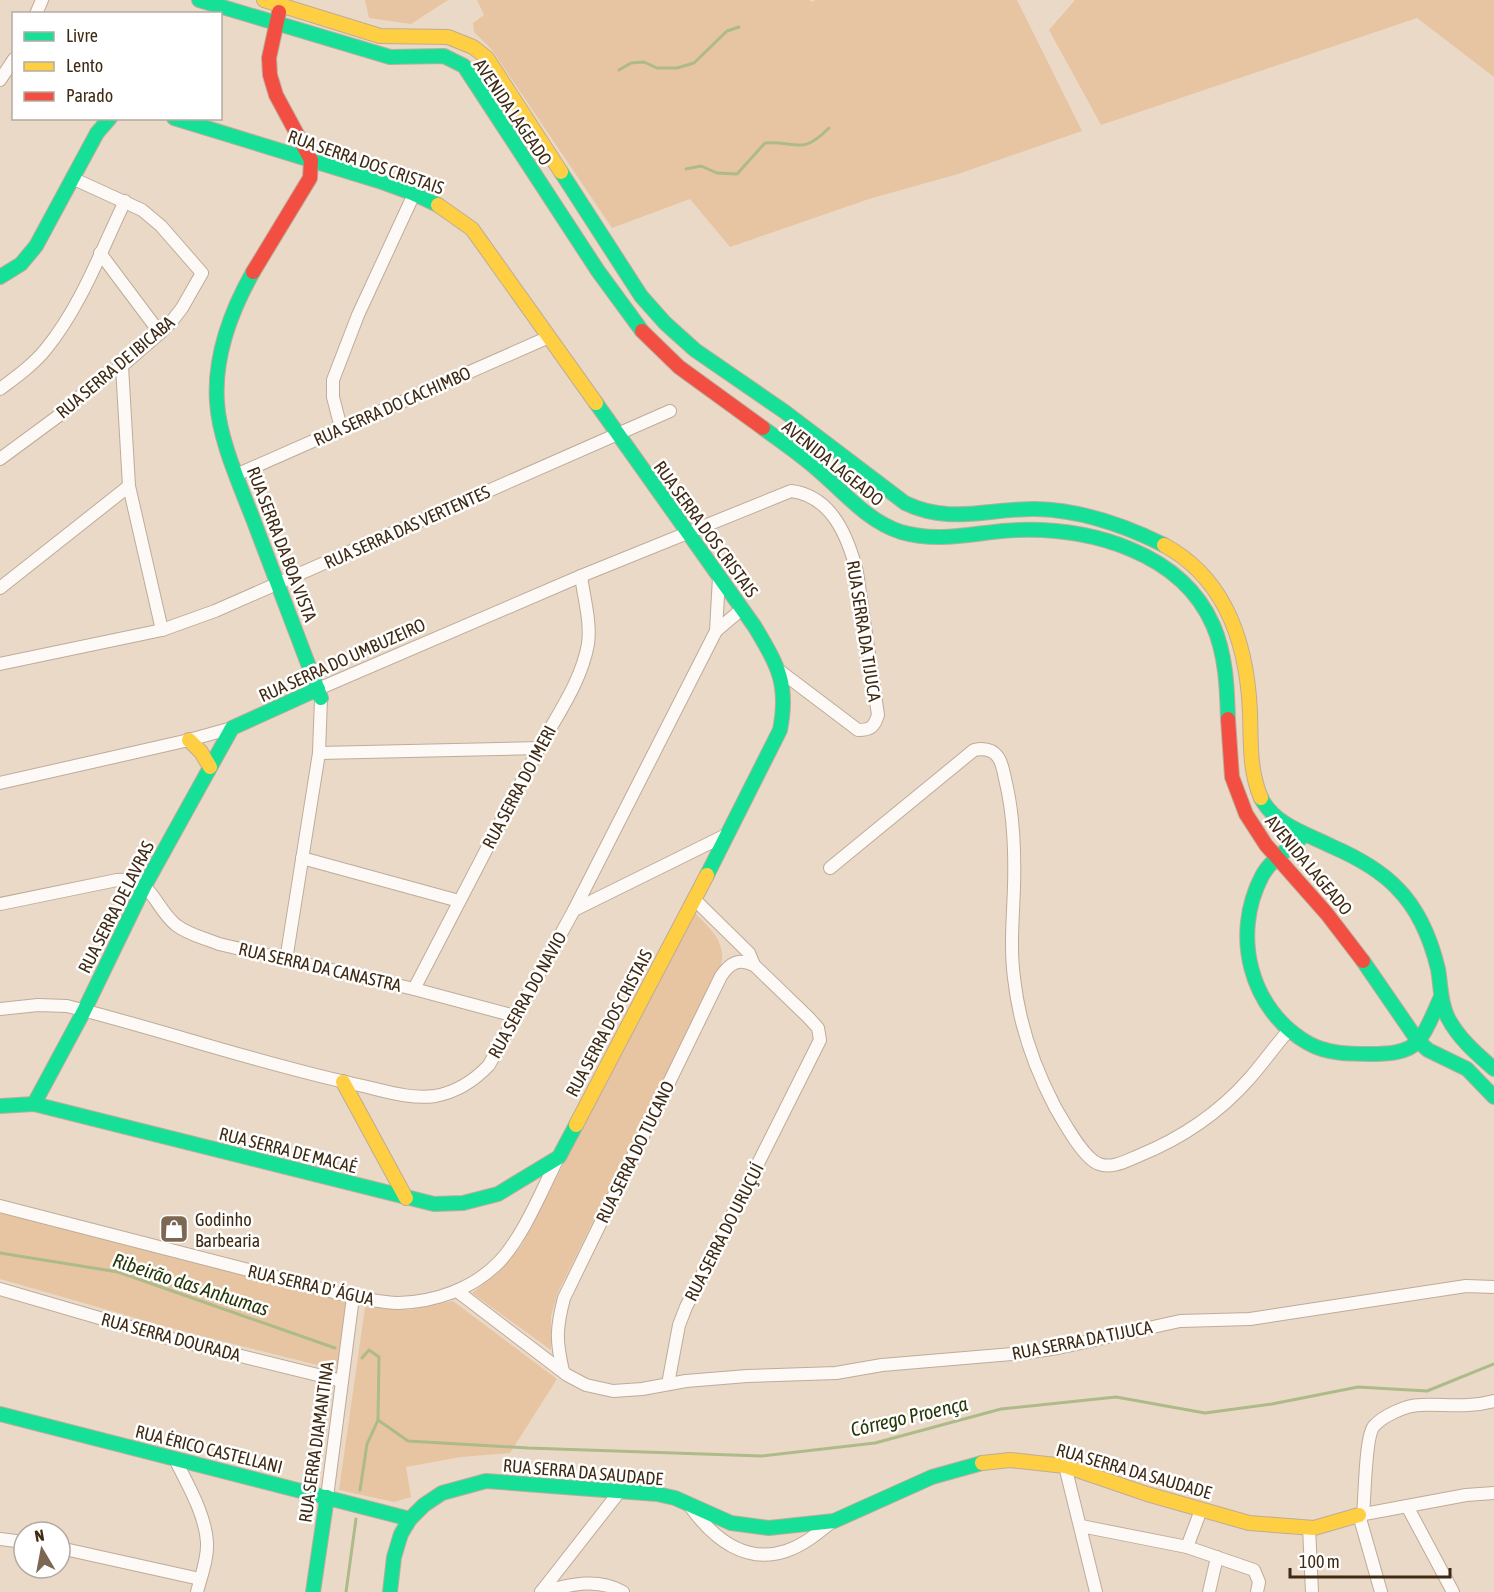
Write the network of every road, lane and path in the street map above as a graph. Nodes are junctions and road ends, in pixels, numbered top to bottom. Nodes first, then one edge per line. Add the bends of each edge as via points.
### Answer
1 (199, 0) edge
2 (264, 0) edge
3 (281, 6) junction
4 (275, 22) junction
5 (478, 50) junction
6 (12, 62) edge
7 (464, 66) junction
8 (0, 80) edge
9 (108, 120) edge
10 (181, 120) edge
11 (311, 160) junction
12 (74, 179) junction
13 (414, 194) junction
14 (125, 201) junction
15 (100, 253) junction
16 (0, 277) edge
17 (160, 333) junction
18 (549, 336) junction
19 (122, 366) junction
20 (0, 389) edge
21 (670, 411) dead end
22 (341, 428) junction
23 (618, 435) junction
24 (0, 459) edge
25 (236, 475) junction
26 (129, 486) junction
27 (686, 532) junction
28 (581, 576) junction
29 (719, 577) junction
30 (278, 584) junction
31 (0, 588) edge
32 (742, 609) junction
33 (162, 630) junction
34 (716, 631) junction
35 (0, 664) edge
36 (780, 671) junction
37 (320, 694) junction
38 (232, 728) junction
39 (189, 740) junction
40 (539, 748) junction
41 (319, 753) junction
42 (210, 767) junction
43 (0, 783) edge
44 (728, 834) junction
45 (1304, 835) junction
46 (302, 858) junction
47 (1277, 860) junction
48 (830, 868) dead end
49 (145, 885) junction
50 (694, 899) junction
51 (459, 901) junction
52 (0, 904) edge
53 (574, 910) junction
54 (286, 960) junction
55 (754, 965) junction
56 (414, 989) junction
57 (1441, 997) junction
58 (0, 1009) edge
59 (84, 1011) junction
60 (515, 1016) junction
61 (1289, 1030) junction
62 (1418, 1041) junction
63 (1494, 1069) edge
64 (343, 1082) junction
65 (1494, 1097) edge
66 (34, 1104) junction
67 (0, 1106) edge
68 (559, 1157) junction
69 (406, 1198) junction
70 (0, 1206) edge
71 (1494, 1287) edge
72 (0, 1289) edge
73 (457, 1291) junction
74 (353, 1297) junction
75 (562, 1371) junction
76 (342, 1381) junction
77 (668, 1384) junction
78 (1494, 1401) edge
79 (0, 1414) edge
80 (175, 1459) junction
81 (1065, 1466) junction
82 (620, 1491) junction
83 (1494, 1493) edge
84 (327, 1497) junction
85 (689, 1505) junction
86 (1407, 1506) junction
87 (1201, 1510) junction
88 (1361, 1514) junction
89 (410, 1519) junction
90 (834, 1521) junction
91 (1081, 1527) junction
92 (1309, 1527) junction
93 (1187, 1547) junction
94 (72, 1551) edge
95 (1217, 1557) junction
96 (201, 1579) junction
97 (196, 1592) edge
98 (313, 1592) edge
99 (390, 1592) edge
100 (541, 1592) edge
101 (623, 1592) edge
102 (1096, 1592) edge
103 (1209, 1592) edge
104 (1257, 1592) edge
105 (1312, 1592) edge
106 (1381, 1592) edge
107 (1453, 1592) edge

1 - 4 street, AVENIDA LAGEADO
2 - 3 street, AVENIDA LAGEADO
3 - 4 street
3 - 5 street, AVENIDA LAGEADO via 397,39 443,35
4 - 7 street, AVENIDA LAGEADO via 396,58 444,56
4 - 11 street via 270,75 276,95
5 - 7 street
5 - 45 street, AVENIDA LAGEADO via 487,58 641,296 665,323 695,350 785,411 904,503 916,510 952,517 1040,509 1089,515 1172,549 1208,579 1224,599 1241,642 1254,781 1276,818
6 - 8 street
7 - 47 street, AVENIDA LAGEADO via 643,332 687,373 808,462 861,511 892,529 920,537 1039,530 1108,541 1172,574 1189,589 1209,615 1223,656 1230,772 1237,796 1250,825
9 - 12 street via 97,133
10 - 11 street, RUA SERRA DOS CRISTAIS
11 - 13 street, RUA SERRA DOS CRISTAIS
11 - 25 street, RUA SERRA DA BOA VISTA via 310,178 240,294 224,342 218,404
12 - 14 street, RUA SERRA DE IBICABA
12 - 16 street via 40,242 16,269
13 - 18 street, RUA SERRA DOS CRISTAIS via 441,205 472,230
13 - 22 street via 358,315 333,380
14 - 15 street
14 - 17 street, RUA SERRA DE IBICABA via 161,226 202,273 182,308
15 - 17 street
15 - 20 street via 54,338 30,365
17 - 19 street, RUA SERRA DE IBICABA
18 - 22 street, RUA SERRA DO CACHIMBO
18 - 23 street, RUA SERRA DOS CRISTAIS
19 - 24 street, RUA SERRA DE IBICABA via 96,382 61,414
19 - 26 street
21 - 23 street, RUA SERRA DAS VERTENTES
22 - 25 street, RUA SERRA DO CACHIMBO
23 - 27 street, RUA SERRA DOS CRISTAIS
23 - 30 street, RUA SERRA DAS VERTENTES
25 - 30 street, RUA SERRA DA BOA VISTA
26 - 31 street
26 - 33 street
27 - 28 street, RUA SERRA DO UMBUZEIRO
27 - 29 street, RUA SERRA DOS CRISTAIS
27 - 36 street, RUA SERRA DA TIJUCA via 791,491 818,501 842,528 857,572 878,715 875,725 858,730
28 - 37 street, RUA SERRA DO UMBUZEIRO
28 - 40 street, RUA SERRA DO IMERI via 588,623 583,663 572,691
29 - 32 street, RUA SERRA DOS CRISTAIS
29 - 34 street, RUA SERRA DO NAVIO
30 - 33 street, RUA SERRA DAS VERTENTES
30 - 37 street, RUA SERRA DA BOA VISTA
32 - 34 street, RUA SERRA DO NAVIO
32 - 36 street, RUA SERRA DOS CRISTAIS
33 - 35 street, RUA SERRA DAS VERTENTES
34 - 53 street, RUA SERRA DO NAVIO
36 - 44 street, RUA SERRA DOS CRISTAIS via 784,692 780,730
37 - 38 street, RUA SERRA DO UMBUZEIRO
37 - 41 street, RUA SERRA DA BOA VISTA
38 - 39 street, RUA SERRA DO UMBUZEIRO
38 - 42 street, RUA SERRA DE LAVRAS
39 - 42 street
39 - 43 street, RUA SERRA DO UMBUZEIRO
40 - 41 street
40 - 51 street, RUA SERRA DO IMERI
41 - 46 street, RUA SERRA DA BOA VISTA
42 - 49 street, RUA SERRA DE LAVRAS
44 - 50 street, RUA SERRA DOS CRISTAIS
44 - 53 street
45 - 47 street
45 - 57 street, AVENIDA LAGEADO via 1367,865 1396,888 1432,946
46 - 51 street
46 - 54 street, RUA SERRA DA BOA VISTA
47 - 61 street via 1262,874 1249,909 1247,953 1261,994
47 - 62 street, AVENIDA LAGEADO via 1359,953
48 - 61 street via 974,750 987,749 996,755 1007,790 1013,832 1012,958 1023,1027 1038,1072 1060,1116 1088,1156 1100,1165 1142,1155 1198,1124 1248,1081
49 - 52 street via 135,880 117,880
49 - 54 street, RUA SERRA DA CANASTRA via 162,910 188,933
49 - 59 street, RUA SERRA DE LAVRAS
50 - 55 street, RUA SERRA DO URUÇUÍ via 749,953
50 - 68 street, RUA SERRA DOS CRISTAIS
51 - 56 street, RUA SERRA DO IMERI
53 - 60 street, RUA SERRA DO NAVIO
54 - 56 street, RUA SERRA DA CANASTRA
55 - 75 street, RUA SERRA DO TUCANO via 735,961 721,976 564,1298 556,1343
55 - 77 street, RUA SERRA DO URUÇUÍ via 818,1028 820,1040 686,1307
56 - 60 street, RUA SERRA DA CANASTRA
57 - 62 street
57 - 63 street, AVENIDA LAGEADO via 1458,1035
58 - 59 street, RUA SERRA DO NAVIO via 38,1005
59 - 64 street, RUA SERRA DO NAVIO
59 - 66 street, RUA SERRA DE LAVRAS
60 - 64 street, RUA SERRA DO NAVIO via 489,1065 476,1080 453,1091 433,1096 404,1095
61 - 62 street via 1309,1043 1353,1055 1394,1053
62 - 65 street, AVENIDA LAGEADO via 1467,1070
64 - 69 street
66 - 67 street, RUA SERRA DE MACAÉ
66 - 69 street, RUA SERRA DE MACAÉ
68 - 69 street, RUA SERRA DE MACAÉ via 498,1194 463,1203 434,1204
68 - 73 street, RUA SERRA D' ÁGUA via 528,1218 499,1262
70 - 74 street, RUA SERRA D' ÁGUA
71 - 77 street, RUA SERRA DA TIJUCA via 1435,1290 1250,1319 1180,1321 1024,1353 882,1365 836,1373
72 - 76 street, RUA SERRA DOURADA via 168,1338
73 - 74 street, RUA SERRA D' ÁGUA via 423,1301 397,1303
73 - 75 street
74 - 76 street, RUA SERRA DIAMANTINA
75 - 77 street via 586,1385 613,1391
76 - 84 street, RUA SERRA DIAMANTINA
78 - 88 street via 1462,1407 1405,1407 1373,1427
79 - 80 street, RUA ÉRICO CASTELLANI
80 - 84 street, RUA ÉRICO CASTELLANI
80 - 96 street via 202,1518 207,1542
81 - 87 street, RUA SERRA DA SAUDADE
81 - 90 street, RUA SERRA DA SAUDADE via 1010,1460 980,1463 932,1477
81 - 91 street
82 - 85 street, RUA SERRA DA SAUDADE via 657,1494
82 - 89 street, RUA SERRA DA SAUDADE via 486,1481 442,1493
82 - 100 street
83 - 86 street
84 - 89 street, RUA ÉRICO CASTELLANI
84 - 98 street, RUA SERRA DIAMANTINA
85 - 90 street via 750,1527
85 - 90 street, RUA SERRA DA SAUDADE via 701,1522 728,1545 751,1553 785,1552
86 - 88 street
86 - 107 street
87 - 92 street, RUA SERRA DA SAUDADE via 1249,1523
87 - 93 street
88 - 92 street, RUA SERRA DA SAUDADE
88 - 106 street
89 - 99 street via 394,1557
91 - 93 street
91 - 102 street
92 - 105 street
93 - 95 street
94 - 96 street
95 - 103 street
95 - 104 street via 1254,1570 1259,1582
96 - 97 street
100 - 101 street via 584,1582 612,1586

